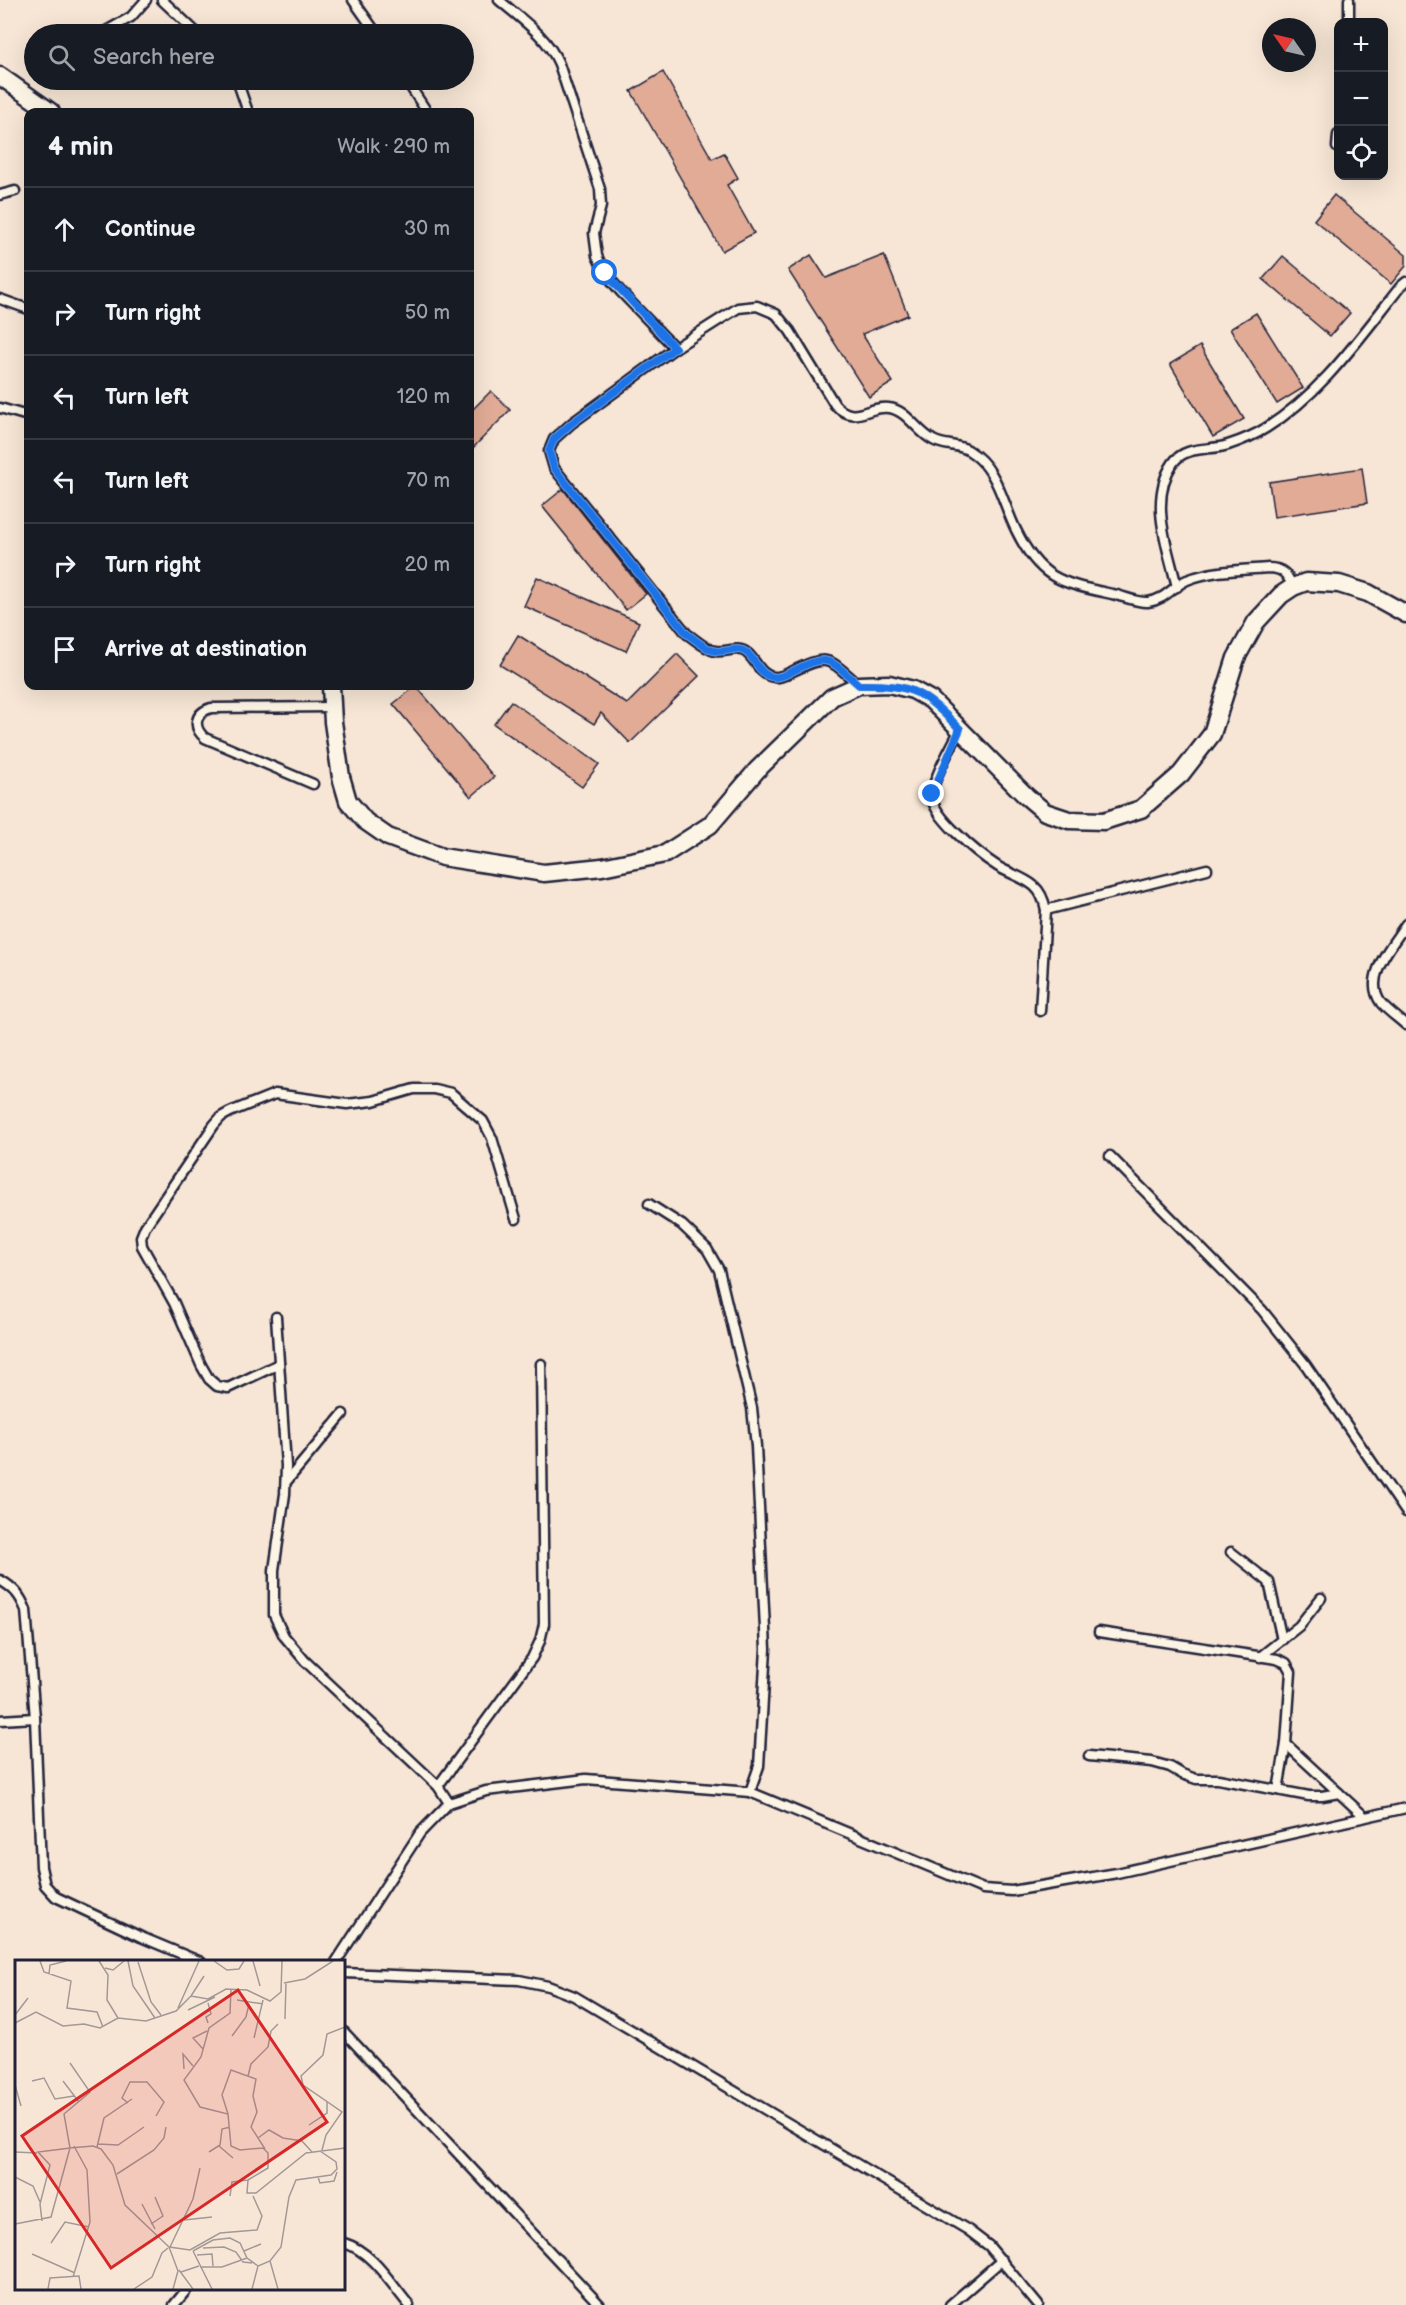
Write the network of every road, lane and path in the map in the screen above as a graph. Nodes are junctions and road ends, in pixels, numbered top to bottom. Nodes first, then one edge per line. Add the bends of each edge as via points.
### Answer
1 (146, 0) edge
2 (162, 0) edge
3 (354, 0) edge
4 (498, 0) edge
5 (1349, 0) edge
6 (1349, 18) edge
7 (119, 24) edge
8 (187, 24) edge
9 (370, 24) edge
10 (0, 76) edge
11 (240, 90) edge
12 (413, 90) edge
13 (45, 108) edge
14 (247, 108) edge
15 (424, 108) edge
16 (15, 191) dead end
17 (0, 195) edge
18 (1406, 282) edge
19 (0, 300) edge
20 (24, 308) edge
21 (675, 348) junction
22 (0, 408) edge
23 (24, 415) edge
24 (1177, 587) junction
25 (1293, 587) junction
26 (1406, 614) edge
27 (859, 685) junction
28 (331, 690) edge
29 (332, 707) junction
30 (960, 729) junction
31 (313, 784) dead end
32 (1206, 868) dead end
33 (1046, 910) junction
34 (1406, 924) edge
35 (1040, 1011) dead end
36 (1406, 1025) edge
37 (1110, 1156) dead end
38 (649, 1204) dead end
39 (516, 1219) dead end
40 (276, 1317) dead end
41 (279, 1364) junction
42 (541, 1364) dead end
43 (344, 1414) dead end
44 (285, 1482) junction
45 (1406, 1512) edge
46 (1230, 1552) dead end
47 (0, 1580) edge
48 (1321, 1598) dead end
49 (1100, 1632) dead end
50 (1282, 1640) junction
51 (1260, 1657) junction
52 (35, 1718) junction
53 (0, 1720) edge
54 (1286, 1744) junction
55 (1089, 1756) dead end
56 (438, 1786) junction
57 (1278, 1790) junction
58 (750, 1792) junction
59 (1339, 1793) junction
60 (449, 1803) junction
61 (1406, 1808) edge
62 (1365, 1817) junction
63 (196, 1960) edge
64 (337, 1960) edge
65 (345, 1973) edge
66 (345, 2033) edge
67 (345, 2243) edge
68 (1002, 2260) junction
69 (187, 2290) edge
70 (174, 2305) edge
71 (409, 2305) edge
72 (600, 2305) edge
73 (950, 2305) edge
74 (1038, 2305) edge

1 - 7 lane
2 - 8 lane
3 - 9 lane
4 - 21 lane via 545,40 559,64 600,189 594,233 597,256 605,273
5 - 6 lane
10 - 13 street
11 - 14 lane
12 - 15 lane
16 - 17 lane
18 - 24 lane via 1326,379 1302,401 1265,429 1227,446 1186,452 1175,460 1161,498 1161,522
19 - 20 lane
21 - 24 lane via 738,308 757,306 776,314 844,414 888,407 899,411 933,441 966,449 984,463 999,485 1027,553 1045,572 1067,584 1147,602 1166,596
21 - 27 lane via 554,439 549,451 554,468 687,634 714,651 746,652 772,678 824,659
22 - 23 lane
24 - 25 lane via 1206,574 1278,568
25 - 26 street via 1306,582 1339,584 1368,592
25 - 30 street via 1256,622 1236,658 1212,734 1181,774 1141,809 1104,821 1069,820 1045,812
27 - 29 street via 832,697 757,770 710,825 665,854 602,867 544,873 442,857 388,837 365,821 348,801 341,777
27 - 30 street via 889,684 913,690 931,700
28 - 29 street
29 - 31 lane via 211,708 199,713 196,720 196,727 205,738
30 - 33 lane via 938,777 932,804 974,850 1033,885
32 - 33 lane
33 - 35 lane
34 - 36 lane via 1377,970 1374,987 1381,1003
37 - 45 lane via 1262,1310 1305,1364
38 - 58 lane via 682,1225 707,1249 719,1270 752,1408 766,1649 759,1766
39 - 41 lane via 492,1138 483,1121 451,1093 414,1089 347,1104 275,1094 221,1117 145,1227 142,1246 174,1303 201,1365 216,1386 228,1388
40 - 41 lane
41 - 44 lane
42 - 56 lane via 544,1624 540,1641 532,1658
43 - 44 lane
44 - 56 lane via 273,1570 274,1615 284,1636
46 - 50 lane via 1269,1582
47 - 52 lane via 21,1596 26,1610
48 - 50 lane via 1308,1617
49 - 51 lane
50 - 51 lane
51 - 54 lane via 1286,1663 1291,1672
52 - 53 lane
52 - 63 lane via 45,1885 56,1897
54 - 57 lane
54 - 59 lane
55 - 57 lane via 1152,1762 1196,1779
56 - 60 lane
57 - 59 lane via 1315,1796
58 - 60 lane via 586,1779 486,1791
58 - 62 lane via 983,1889 1012,1891 1117,1873
59 - 62 lane
60 - 64 lane via 420,1833
61 - 62 lane
65 - 68 lane via 519,1980 574,1996 968,2230
66 - 72 lane
67 - 71 lane via 371,2260
68 - 73 lane
68 - 74 lane
69 - 70 lane

